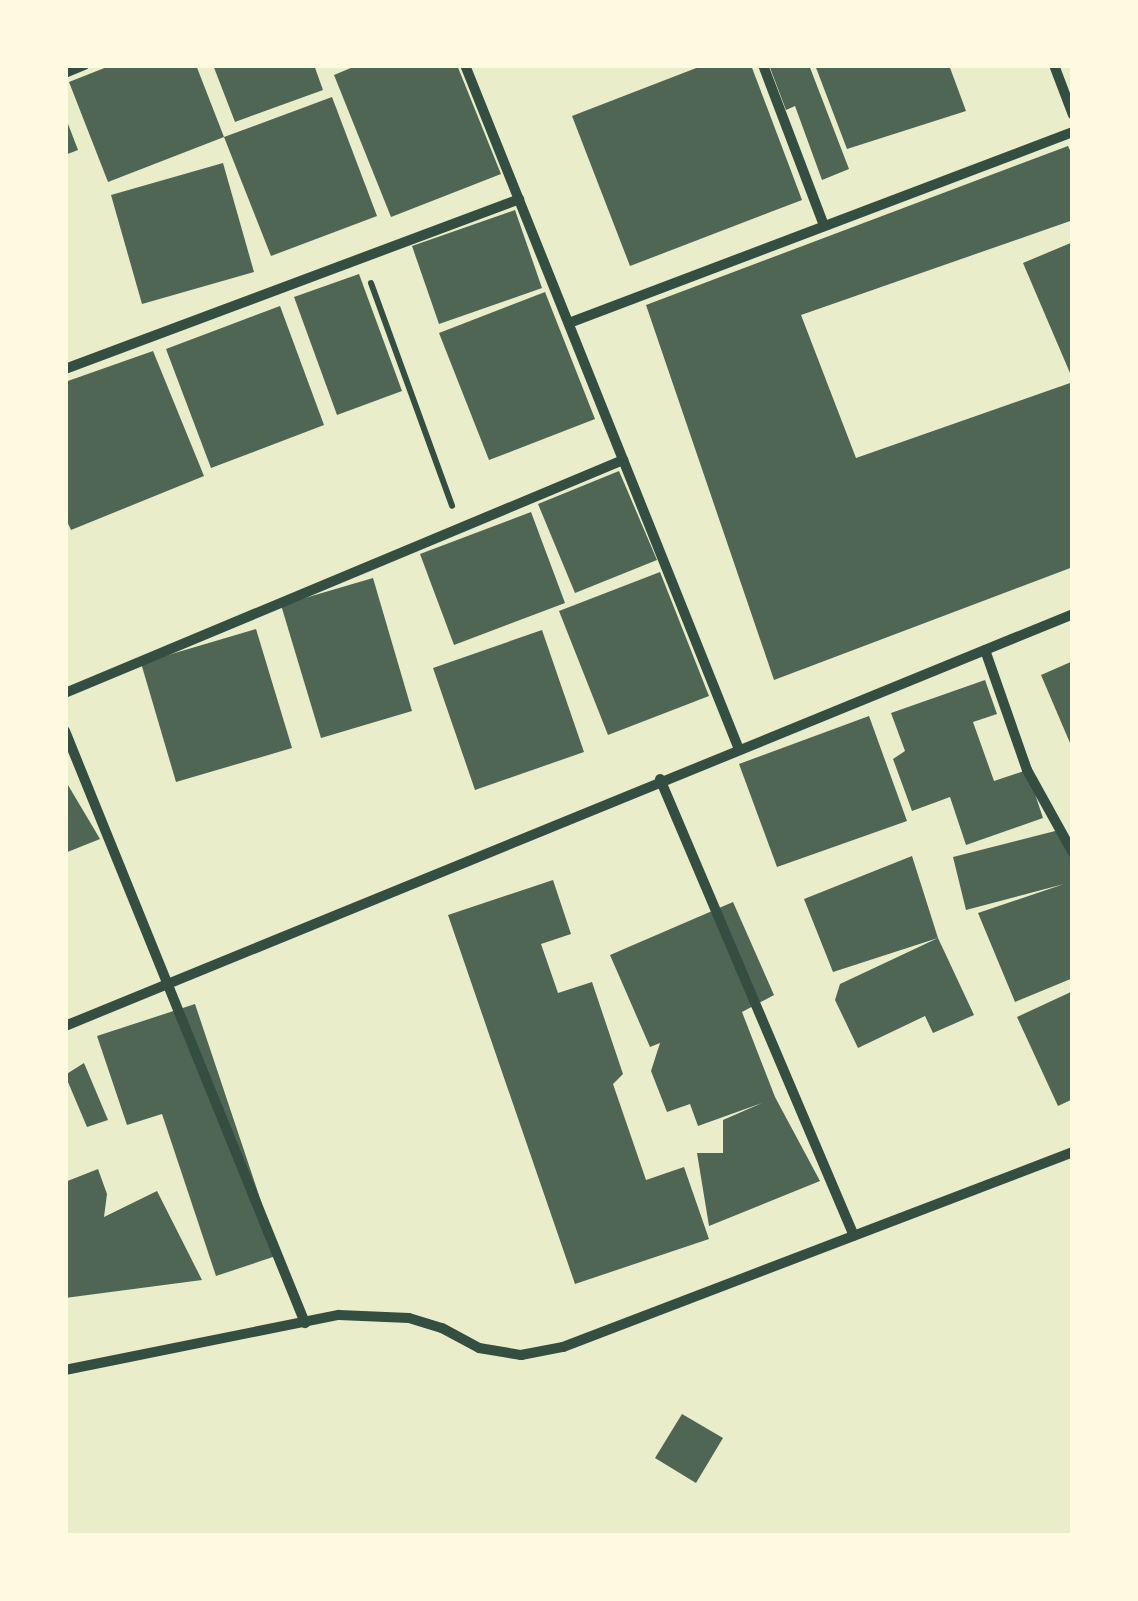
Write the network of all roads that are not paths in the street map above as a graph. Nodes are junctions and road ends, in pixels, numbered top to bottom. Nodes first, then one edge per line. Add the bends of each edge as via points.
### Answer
1 (84, 65) edge
2 (465, 65) edge
3 (763, 65) edge
4 (1054, 65) edge
5 (65, 73) edge
6 (1073, 115) edge
7 (1073, 132) edge
8 (518, 199) junction
9 (824, 226) junction
10 (568, 323) junction
11 (65, 369) edge
12 (623, 460) junction
13 (1073, 614) edge
14 (985, 650) junction
15 (65, 693) edge
16 (65, 731) edge
17 (738, 747) junction
18 (660, 779) junction
19 (1073, 853) edge
20 (169, 982) junction
21 (65, 1026) edge
22 (1073, 1152) edge
23 (854, 1236) junction
24 (305, 1323) junction
25 (65, 1370) edge

1 - 5 street
2 - 8 street
3 - 9 street
4 - 6 street
7 - 9 street
8 - 10 street
8 - 11 street
9 - 10 street
10 - 12 street
12 - 15 street
12 - 17 street
13 - 14 street
14 - 17 street
14 - 19 street via 1027,770
16 - 20 street
17 - 18 street
18 - 20 street
18 - 23 street
20 - 21 street
20 - 24 street
22 - 23 street
23 - 24 street via 563,1348 521,1354 479,1348 409,1318 339,1315
24 - 25 street

